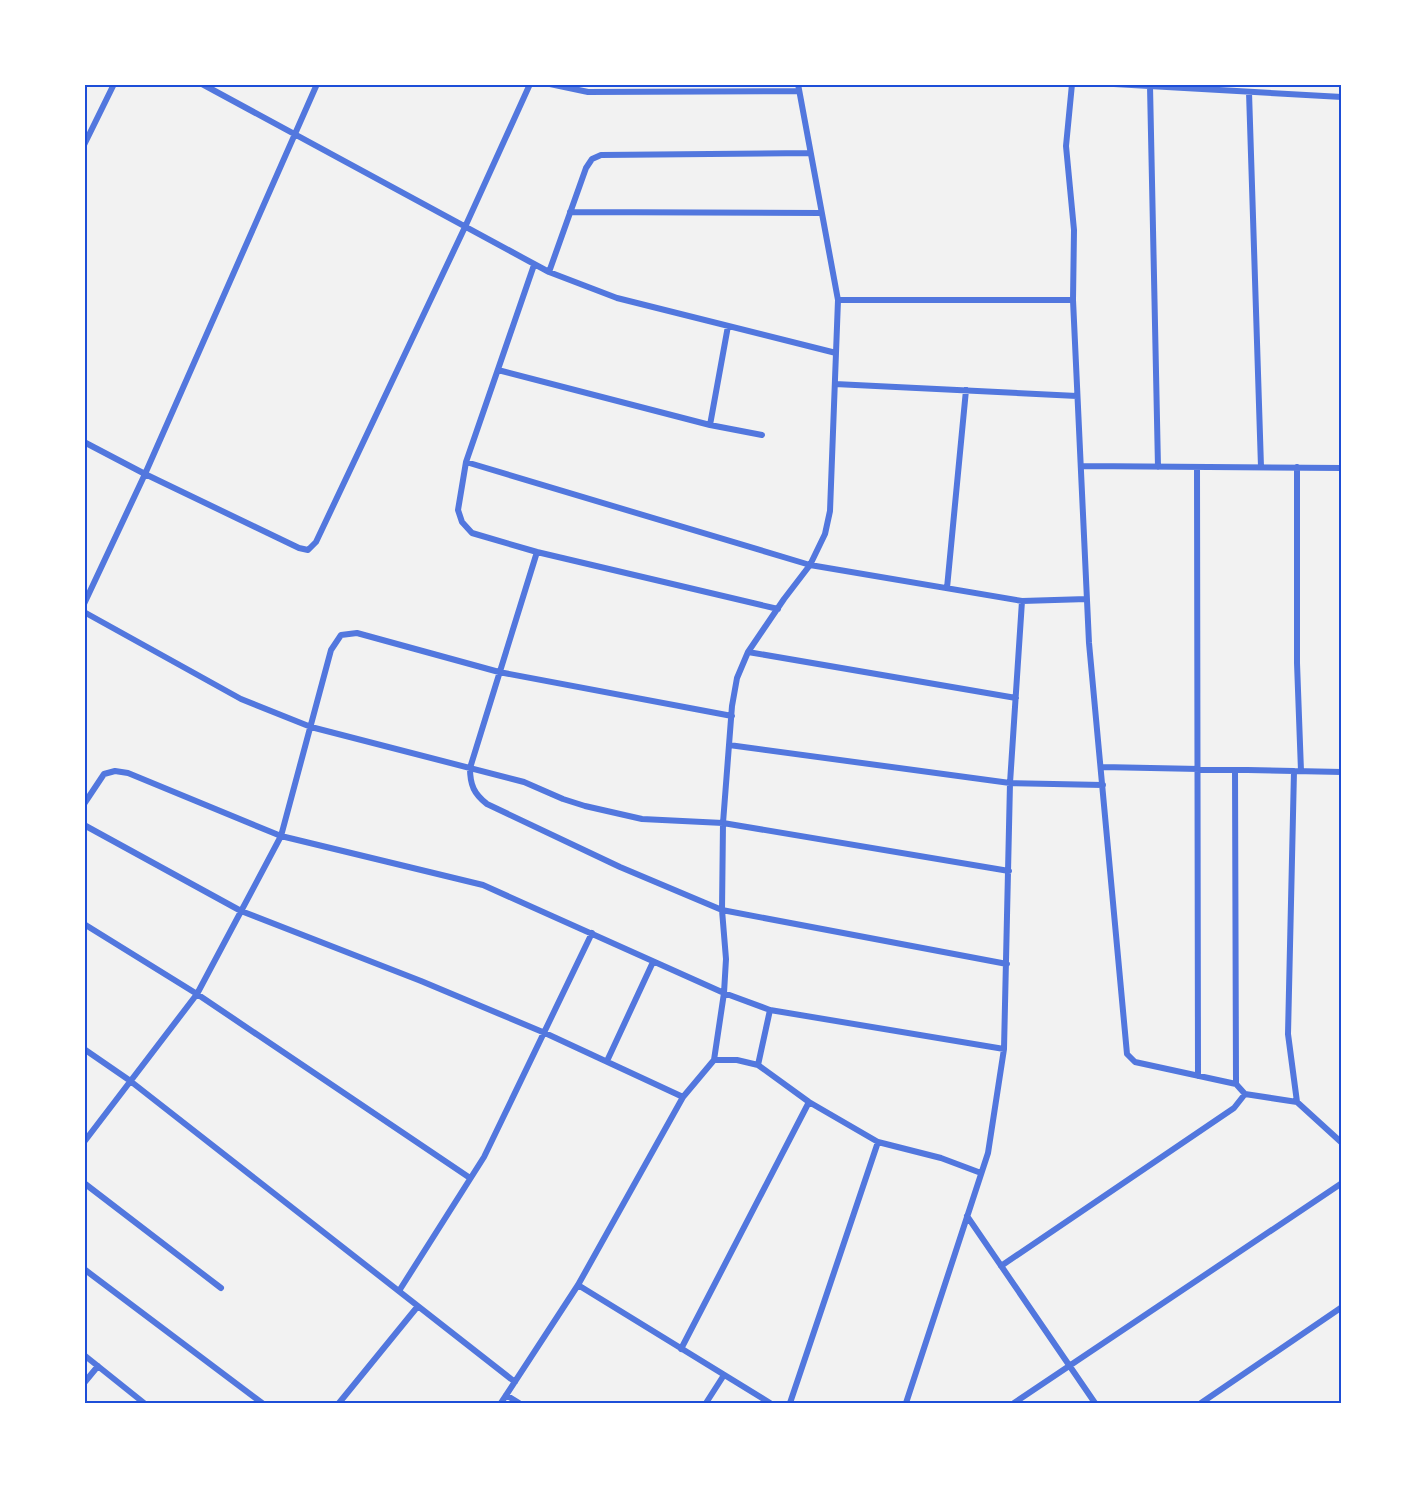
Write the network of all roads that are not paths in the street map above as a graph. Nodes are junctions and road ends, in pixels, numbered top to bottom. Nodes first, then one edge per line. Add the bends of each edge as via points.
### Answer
1 (114, 84) edge
2 (202, 84) edge
3 (316, 84) edge
4 (530, 84) edge
5 (550, 84) edge
6 (1072, 84) edge
7 (1114, 84) edge
8 (1135, 85) edge
9 (1149, 86) junction
10 (798, 87) edge
11 (1249, 92) junction
12 (1342, 97) edge
13 (294, 135) junction
14 (84, 145) edge
15 (810, 153) junction
16 (570, 212) junction
17 (821, 213) junction
18 (465, 228) junction
19 (534, 265) junction
20 (549, 272) junction
21 (838, 300) junction
22 (1073, 300) junction
23 (728, 326) junction
24 (836, 353) junction
25 (498, 370) junction
26 (836, 384) junction
27 (966, 390) junction
28 (1077, 396) junction
29 (710, 425) junction
30 (762, 435) dead end
31 (84, 442) edge
32 (466, 462) junction
33 (1082, 466) junction
34 (1158, 467) junction
35 (1197, 467) junction
36 (1261, 467) junction
37 (1297, 467) junction
38 (1342, 468) edge
39 (145, 474) junction
40 (537, 552) junction
41 (810, 565) junction
42 (947, 588) junction
43 (1087, 599) junction
44 (1022, 601) junction
45 (84, 604) edge
46 (778, 609) junction
47 (84, 612) edge
48 (748, 652) junction
49 (500, 672) junction
50 (1016, 698) junction
51 (732, 716) junction
52 (311, 726) junction
53 (729, 745) junction
54 (1102, 767) junction
55 (470, 768) junction
56 (1198, 769) junction
57 (1235, 770) junction
58 (1298, 771) junction
59 (1342, 772) edge
60 (1011, 783) junction
61 (1103, 785) junction
62 (84, 804) edge
63 (723, 823) junction
64 (84, 825) edge
65 (281, 836) junction
66 (1009, 871) junction
67 (241, 910) junction
68 (722, 910) junction
69 (84, 924) edge
70 (592, 933) junction
71 (653, 962) junction
72 (1008, 964) junction
73 (724, 993) junction
74 (197, 994) junction
75 (770, 1010) junction
76 (545, 1033) junction
77 (84, 1048) edge
78 (1004, 1049) junction
79 (714, 1060) junction
80 (607, 1061) junction
81 (758, 1065) junction
82 (1198, 1076) junction
83 (129, 1080) junction
84 (1236, 1084) junction
85 (1245, 1094) junction
86 (683, 1097) junction
87 (809, 1102) junction
88 (1297, 1102) junction
89 (84, 1142) edge
90 (878, 1142) junction
91 (1342, 1143) edge
92 (981, 1173) junction
93 (470, 1178) junction
94 (84, 1183) edge
95 (1342, 1183) edge
96 (967, 1216) junction
97 (1001, 1266) junction
98 (84, 1269) edge
99 (578, 1285) junction
100 (221, 1288) dead end
101 (399, 1292) junction
102 (418, 1306) junction
103 (1342, 1307) edge
104 (681, 1348) junction
105 (84, 1355) edge
106 (1070, 1365) junction
107 (98, 1366) junction
108 (724, 1375) junction
109 (515, 1382) junction
110 (84, 1383) edge
111 (506, 1395) junction
112 (144, 1403) edge
113 (262, 1403) edge
114 (339, 1403) edge
115 (501, 1403) edge
116 (519, 1403) edge
117 (706, 1403) edge
118 (770, 1403) edge
119 (790, 1403) edge
120 (906, 1403) edge
121 (1014, 1403) edge
122 (1095, 1403) edge
123 (1201, 1403) edge

1 - 14 street
2 - 13 street
3 - 13 street
4 - 18 street
5 - 10 street via 588,92
6 - 22 street via 1066,146 1074,230
7 - 8 street
8 - 9 street
9 - 11 street
9 - 34 street
10 - 15 street
11 - 12 street
11 - 36 street
13 - 18 street
13 - 39 street
15 - 16 street via 601,155 586,168
15 - 17 street
16 - 17 street
16 - 20 street
17 - 21 street
18 - 19 street
18 - 39 street via 316,542 308,550
19 - 20 street
19 - 25 street
20 - 23 street via 617,298
21 - 22 street
21 - 24 street
22 - 28 street
23 - 24 street
23 - 29 street
24 - 26 street
25 - 29 street
25 - 32 street
26 - 27 street
26 - 41 street via 830,511 825,534
27 - 28 street
27 - 42 street
28 - 33 street
29 - 30 street
31 - 39 street
32 - 40 street via 458,510 462,522 472,533
32 - 41 street
33 - 34 street
33 - 43 street
34 - 35 street
35 - 36 street
35 - 56 street
36 - 37 street
37 - 38 street
37 - 58 street
39 - 45 street
40 - 46 street
40 - 49 street
41 - 42 street
41 - 46 street
42 - 44 street
43 - 44 street
43 - 54 street
44 - 50 street
46 - 48 street
47 - 52 street via 241,699
48 - 50 street
48 - 51 street via 737,678
49 - 51 street
49 - 52 street via 357,633 341,635 331,650
49 - 55 street
50 - 60 street
51 - 53 street
52 - 55 street
52 - 65 street
53 - 60 street
53 - 63 street
54 - 56 street
54 - 61 street
55 - 63 street via 524,782 611,813 642,819
55 - 68 street via 473,790 487,804
56 - 57 street
56 - 82 street
57 - 58 street
57 - 84 street
58 - 59 street
58 - 88 street via 1288,1034
60 - 61 street
60 - 66 street
61 - 82 street via 1127,1054 1134,1062
62 - 65 street via 105,774 128,773
63 - 66 street
63 - 68 street
64 - 67 street
65 - 67 street
65 - 70 street via 483,885
66 - 72 street
67 - 74 street
67 - 76 street
68 - 72 street
68 - 73 street
69 - 74 street
70 - 71 street
70 - 76 street
71 - 73 street
71 - 80 street
72 - 78 street
73 - 75 street
73 - 79 street
74 - 83 street
74 - 93 street
75 - 78 street
75 - 81 street
76 - 80 street
76 - 93 street
77 - 83 street
78 - 92 street via 988,1153
79 - 81 street
79 - 86 street
80 - 86 street
81 - 87 street
82 - 84 street
83 - 89 street
83 - 101 street
84 - 85 street
85 - 88 street
85 - 97 street via 1234,1108
86 - 99 street
87 - 90 street
87 - 104 street
88 - 91 street
90 - 92 street
90 - 119 street
92 - 96 street
93 - 101 street
94 - 100 street
95 - 106 street
96 - 97 street
96 - 120 street
97 - 106 street
98 - 113 street
99 - 104 street
99 - 109 street
101 - 102 street
102 - 109 street
102 - 114 street
103 - 123 street
104 - 108 street
105 - 107 street
106 - 121 street
106 - 122 street
107 - 110 street
107 - 112 street
108 - 117 street
108 - 118 street
109 - 111 street
111 - 115 street
111 - 116 street

